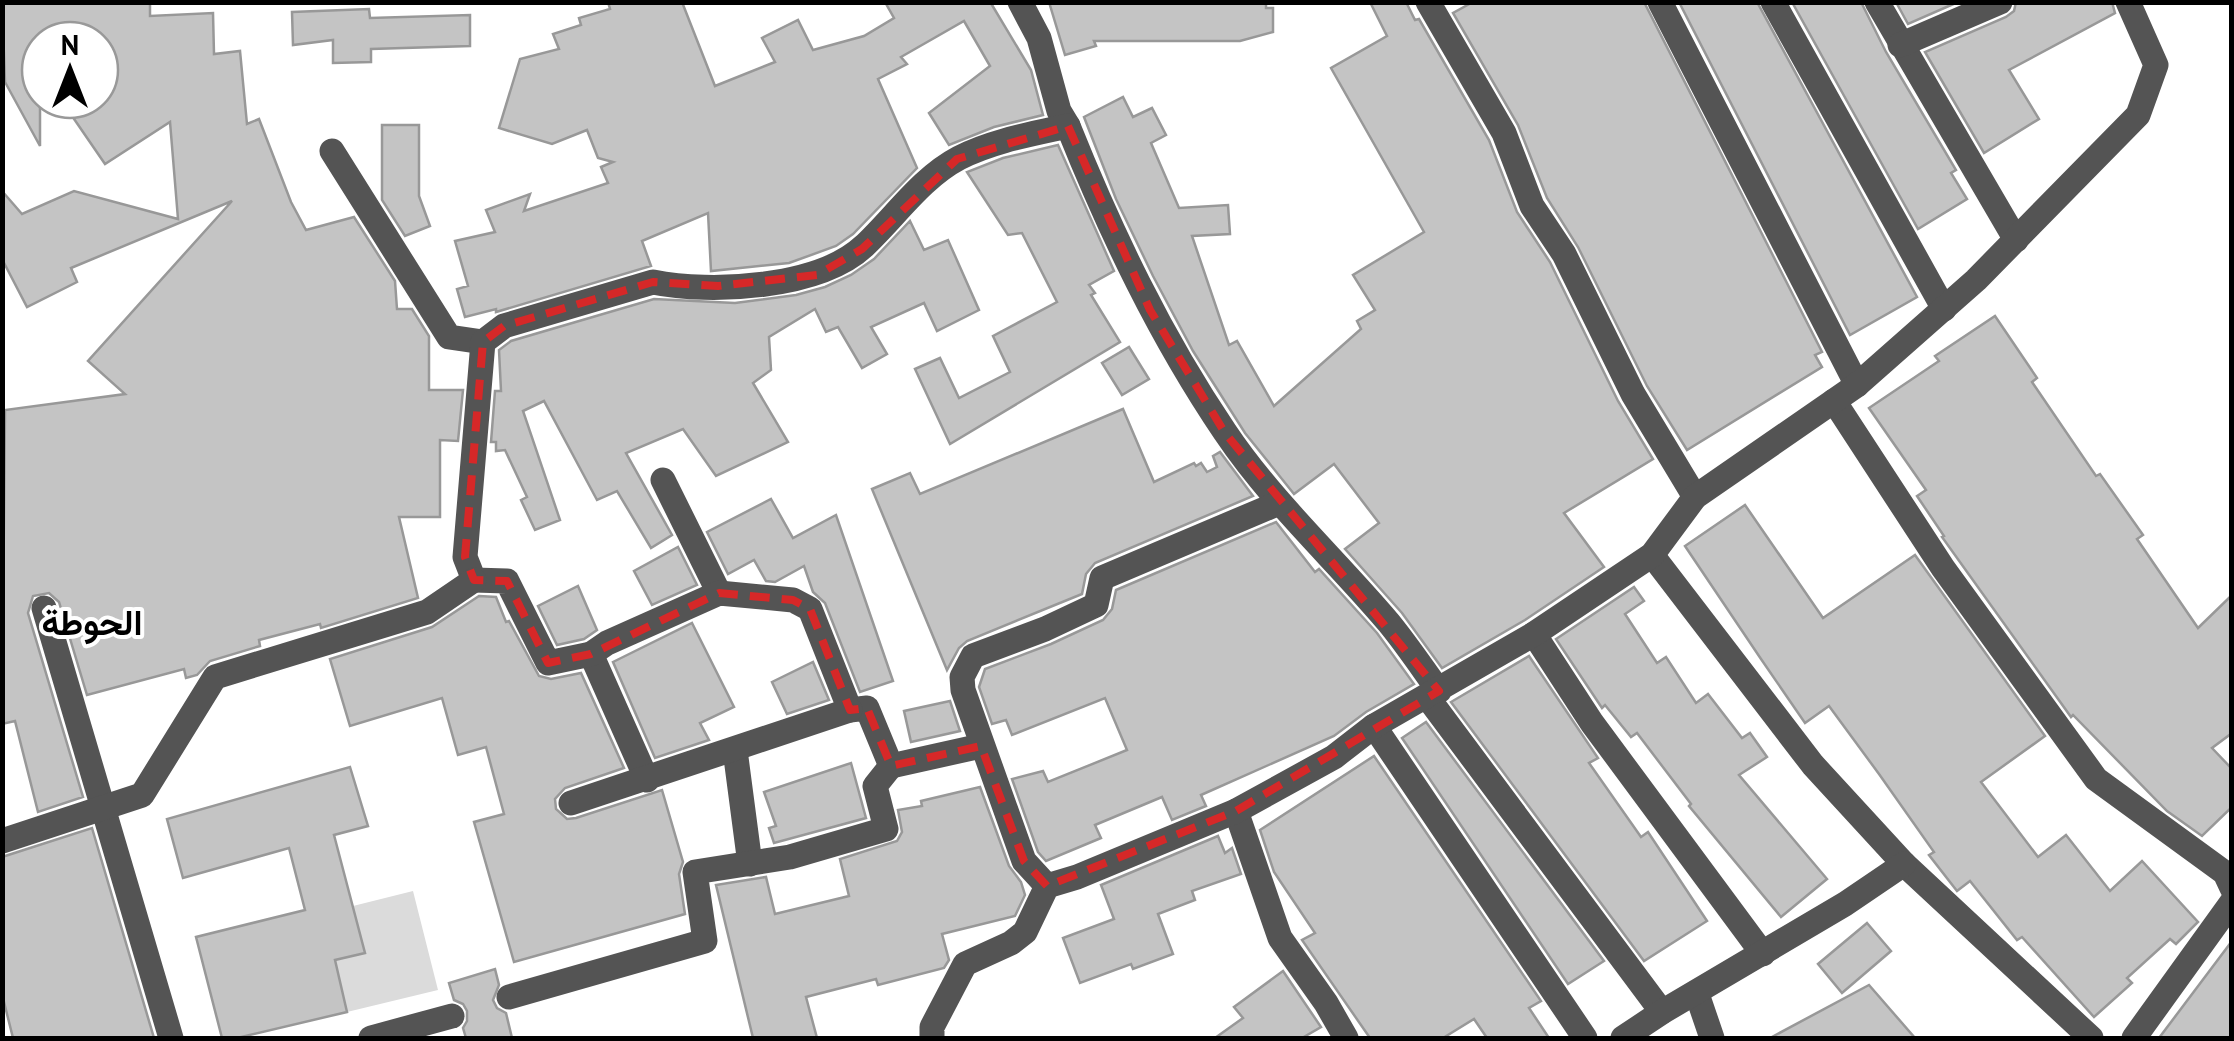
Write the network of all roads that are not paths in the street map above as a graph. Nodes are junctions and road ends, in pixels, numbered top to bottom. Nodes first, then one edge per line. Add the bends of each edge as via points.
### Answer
1 (1020, 2) edge
2 (1428, 2) edge
3 (1660, 2) edge
4 (1772, 2) edge
5 (1878, 2) edge
6 (2000, 2) edge
7 (2128, 2) edge
8 (1900, 44) junction
9 (1068, 126) junction
10 (332, 151) dead end
11 (2016, 240) junction
12 (1944, 309) junction
13 (483, 342) junction
14 (1858, 384) junction
15 (1834, 401) junction
16 (663, 480) dead end
17 (1695, 497) junction
18 (1279, 503) junction
19 (1652, 555) junction
20 (474, 580) junction
21 (719, 593) junction
22 (44, 608) dead end
23 (1534, 634) junction
24 (592, 654) junction
25 (1434, 694) junction
26 (850, 710) junction
27 (1374, 726) junction
28 (981, 746) junction
29 (735, 750) junction
30 (892, 766) junction
31 (647, 780) junction
32 (571, 803) dead end
33 (103, 806) junction
34 (1236, 811) junction
35 (2, 841) edge
36 (750, 864) junction
37 (1904, 864) junction
38 (1046, 886) junction
39 (2232, 888) edge
40 (2232, 902) edge
41 (1763, 954) junction
42 (1697, 994) junction
43 (509, 997) dead end
44 (1662, 1012) junction
45 (452, 1016) dead end
46 (171, 1038) edge
47 (371, 1038) edge
48 (932, 1038) edge
49 (1346, 1038) edge
50 (1585, 1038) edge
51 (1623, 1038) edge
52 (1712, 1038) edge
53 (2091, 1038) edge
54 (2134, 1038) edge

1 - 9 street via 1040,38
2 - 17 street via 1504,133 1532,206
3 - 14 street
4 - 12 street
5 - 8 street
6 - 8 street
7 - 11 street via 2156,65 2138,115
8 - 11 street
9 - 13 street via 958,158 862,249 817,275 718,286 653,282 504,326
9 - 18 street via 1150,310 1225,433
10 - 13 street via 449,337
11 - 12 street
12 - 14 street
13 - 20 street via 465,557
14 - 15 street
15 - 17 street
15 - 39 street via 1943,568 2096,779 2225,873
16 - 21 street
17 - 19 street
18 - 25 street via 1391,626
18 - 28 street via 1102,578 1096,604 974,656 962,677
19 - 23 street
19 - 37 street via 1813,765
20 - 24 street via 507,581 548,663
20 - 33 street via 427,612 215,676 142,796
21 - 24 street
21 - 26 street via 793,600 810,609
22 - 33 street
23 - 25 street
23 - 41 street
24 - 31 street
25 - 27 street
25 - 44 street
26 - 29 street
26 - 30 street via 866,708
27 - 34 street via 1334,757
27 - 50 street
28 - 30 street
28 - 38 street via 1024,861
29 - 31 street
29 - 36 street
30 - 36 street via 876,786 886,829
31 - 32 street
33 - 35 street
33 - 46 street
34 - 38 street
34 - 49 street via 1280,938
36 - 43 street via 696,872 705,941
37 - 41 street
37 - 53 street
38 - 48 street via 1025,932 964,964
40 - 54 street
41 - 42 street
42 - 44 street
42 - 52 street
44 - 51 street
45 - 47 street

